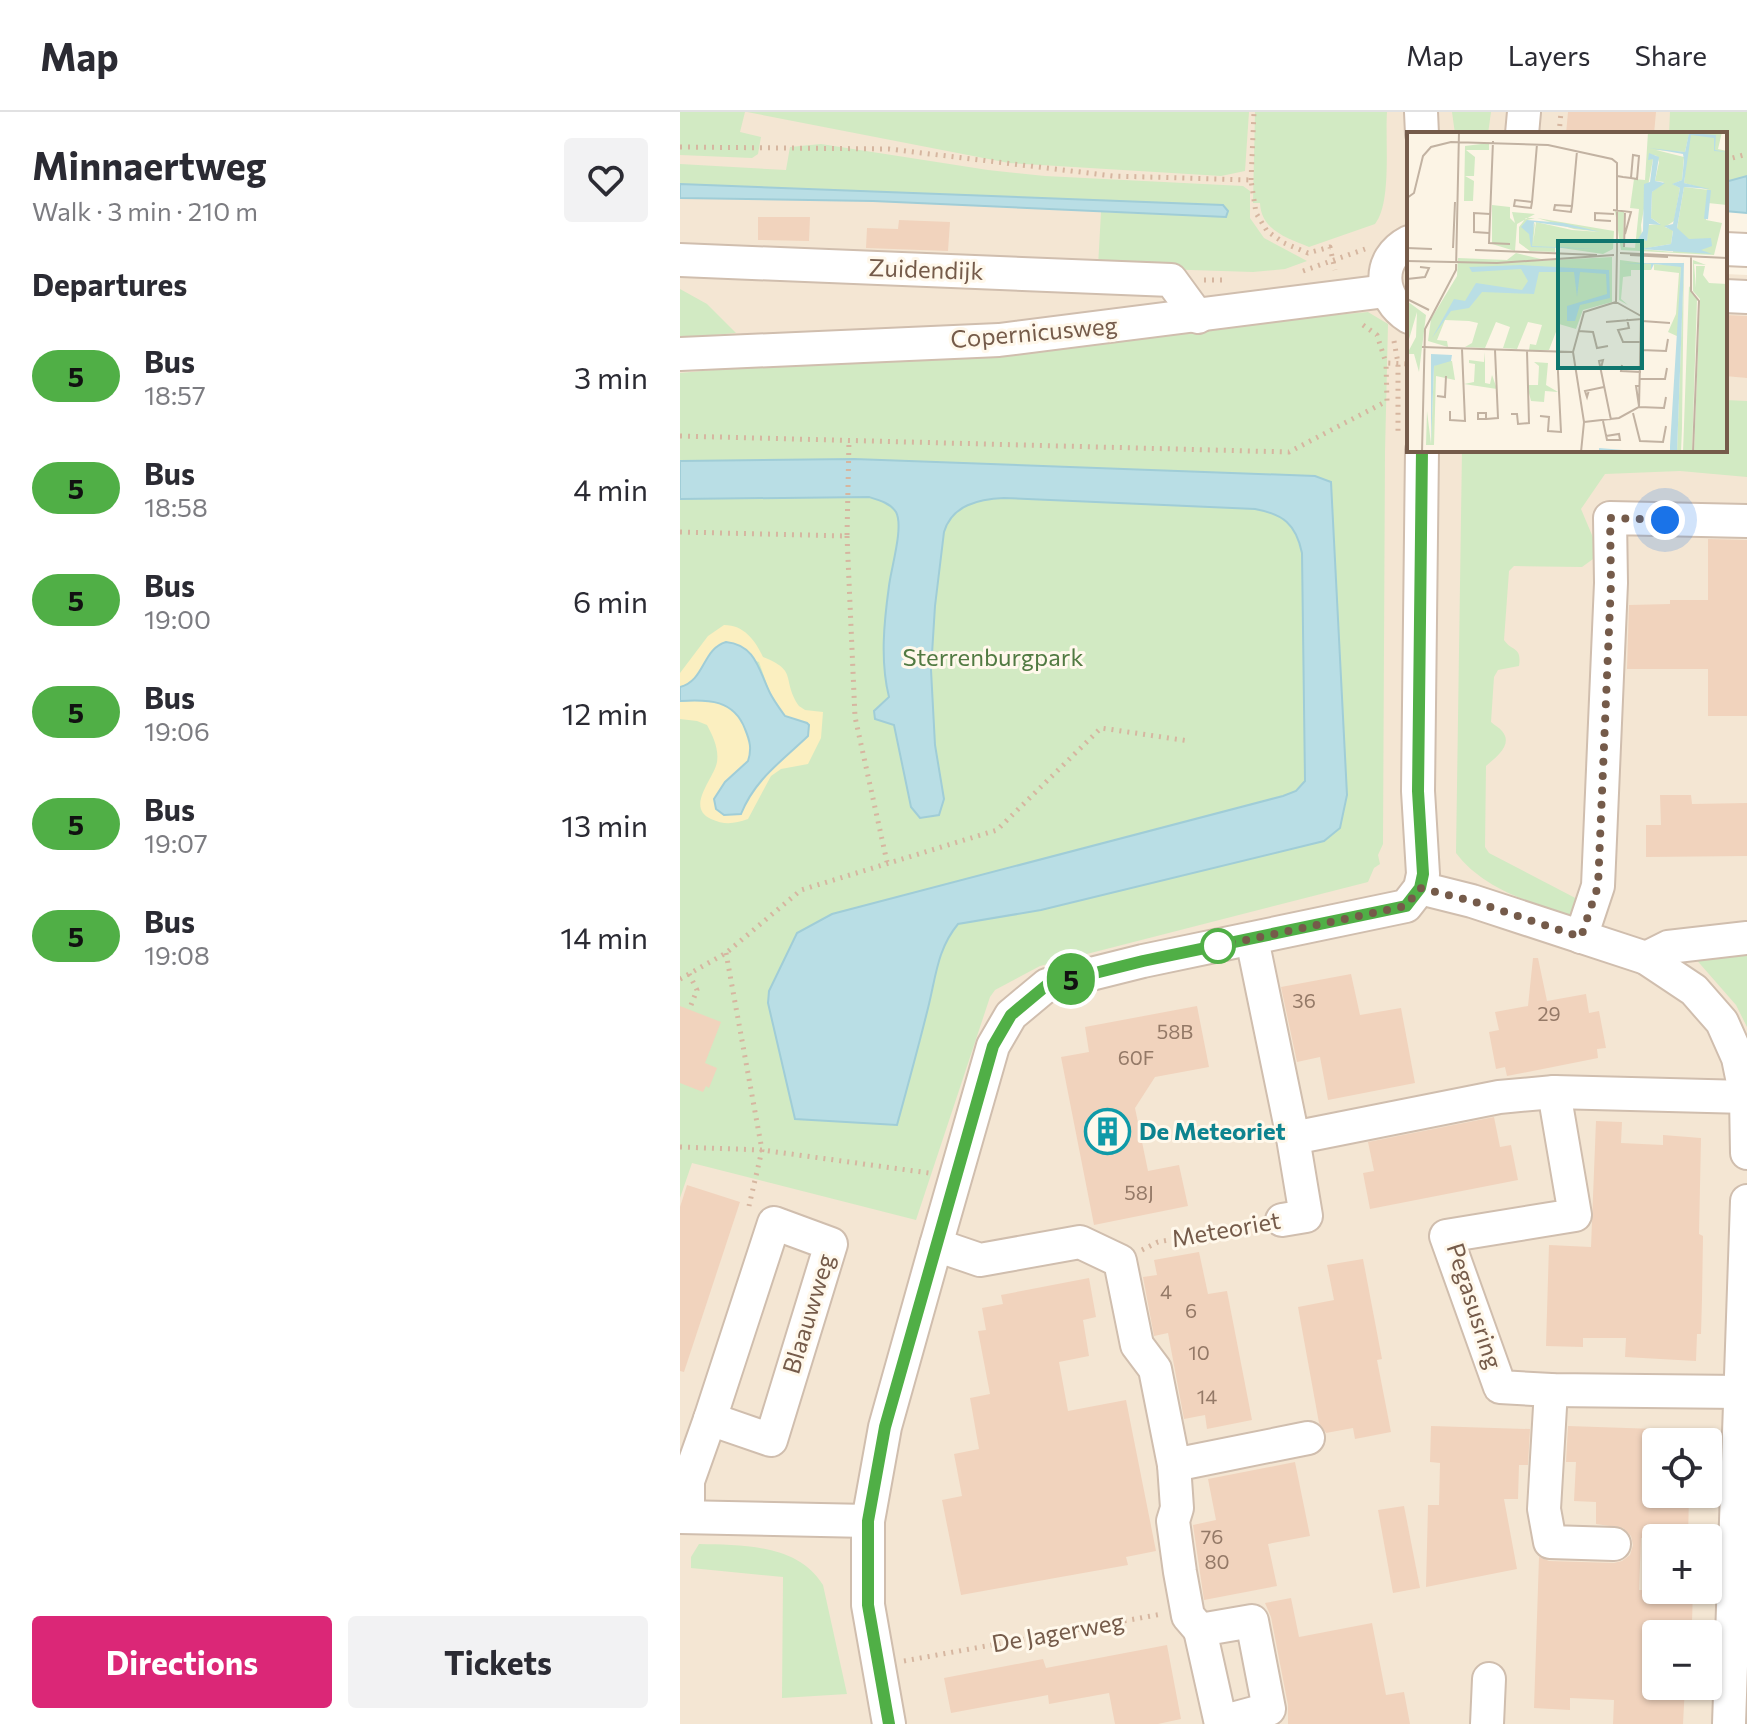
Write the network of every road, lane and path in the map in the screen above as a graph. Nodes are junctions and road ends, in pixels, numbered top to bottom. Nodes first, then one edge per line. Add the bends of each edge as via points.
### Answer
1 (1254, 112) edge
2 (1421, 112) edge
3 (1524, 112) edge
4 (1561, 112) edge
5 (1422, 132) edge
6 (1522, 132) edge
7 (1559, 132) edge
8 (680, 147) edge
9 (1747, 154) edge
10 (1727, 159) edge
11 (1251, 180) junction
12 (1402, 247) edge
13 (1727, 249) edge
14 (1747, 250) edge
15 (1333, 259) junction
16 (680, 260) edge
17 (1292, 275) dead end
18 (1171, 280) junction
19 (1230, 280) dead end
20 (1386, 291) junction
21 (1727, 296) edge
22 (1747, 297) edge
23 (1340, 299) junction
24 (1407, 316) edge
25 (1198, 317) junction
26 (680, 354) edge
27 (1386, 363) junction
28 (1407, 364) edge
29 (680, 436) edge
30 (849, 440) junction
31 (1422, 452) edge
32 (1747, 521) edge
33 (680, 532) edge
34 (847, 536) junction
35 (1189, 741) dead end
36 (887, 862) junction
37 (1420, 888) junction
38 (1581, 937) junction
39 (1747, 938) edge
40 (1252, 939) junction
41 (726, 953) junction
42 (1646, 958) junction
43 (689, 974) junction
44 (680, 979) edge
45 (689, 1010) dead end
46 (1554, 1092) junction
47 (1746, 1124) edge
48 (1293, 1138) junction
49 (680, 1147) edge
50 (762, 1150) junction
51 (956, 1177) junction
52 (1747, 1201) edge
53 (1282, 1220) joint
54 (774, 1223) junction
55 (936, 1245) junction
56 (1120, 1261) junction
57 (1551, 1390) junction
58 (1741, 1392) junction
59 (710, 1419) junction
60 (1308, 1438) dead end
61 (1174, 1465) junction
62 (1742, 1485) edge
63 (684, 1517) edge
64 (868, 1521) junction
65 (1614, 1544) dead end
66 (1193, 1620) junction
67 (930, 1656) dead end
68 (1489, 1679) dead end
69 (1221, 1723) edge
70 (889, 1724) edge
71 (1487, 1724) edge
72 (1729, 1724) edge

1 - 11 path
2 - 5 street
3 - 6 street
4 - 7 path
8 - 11 path via 889,149 1113,176
9 - 10 path
11 - 15 path via 1256,213 1267,231 1308,253 1330,247
12 - 15 path via 1370,247
12 - 20 street via 1386,267
13 - 14 street
15 - 17 path
15 - 23 path
16 - 18 street, Zuidendijk
18 - 19 path
18 - 25 street
20 - 23 street, Copernicusweg
20 - 24 street
21 - 22 street
23 - 25 street, Copernicusweg
23 - 27 path via 1344,324 1359,322 1371,328
25 - 26 street, Copernicusweg via 999,340
27 - 28 path
27 - 30 path via 1387,401 1289,452
29 - 30 path
30 - 34 path
31 - 37 street
32 - 38 street via 1610,518 1598,886
33 - 34 path
34 - 36 path via 855,717
35 - 36 path via 1101,728 997,830
36 - 41 path via 801,890
37 - 38 street
37 - 40 street via 1406,906
38 - 42 street
39 - 42 street via 1668,947
40 - 48 street
40 - 51 street via 1047,985 1011,1015 993,1046
41 - 43 path
41 - 50 path
42 - 47 street via 1694,990 1722,1022 1738,1058
43 - 44 path
43 - 45 path via 697,990
46 - 47 street
46 - 48 street via 1499,1097
46 - 57 street, Pegasusring via 1575,1215 1446,1236 1500,1387
48 - 53 street, Meteoriet via 1306,1216
49 - 50 path
50 - 51 path
50 - 54 path via 748,1206
51 - 55 street
52 - 58 street
53 - 56 path, Meteoriet via 1158,1242
54 - 59 street
54 - 59 street, Blaauwweg via 831,1244 771,1440
55 - 56 street via 980,1260 1080,1242
55 - 64 street via 885,1427
56 - 61 street via 1137,1345 1155,1369
57 - 58 street, Pegasusring
57 - 65 street via 1544,1509 1550,1542
58 - 62 street
59 - 63 street via 688,1481
60 - 61 street
61 - 66 street via 1173,1521
62 - 72 street
63 - 64 street
64 - 70 street via 868,1605
66 - 67 path, De Jagerweg
66 - 69 street
66 - 69 street via 1252,1621 1269,1709
68 - 71 street

